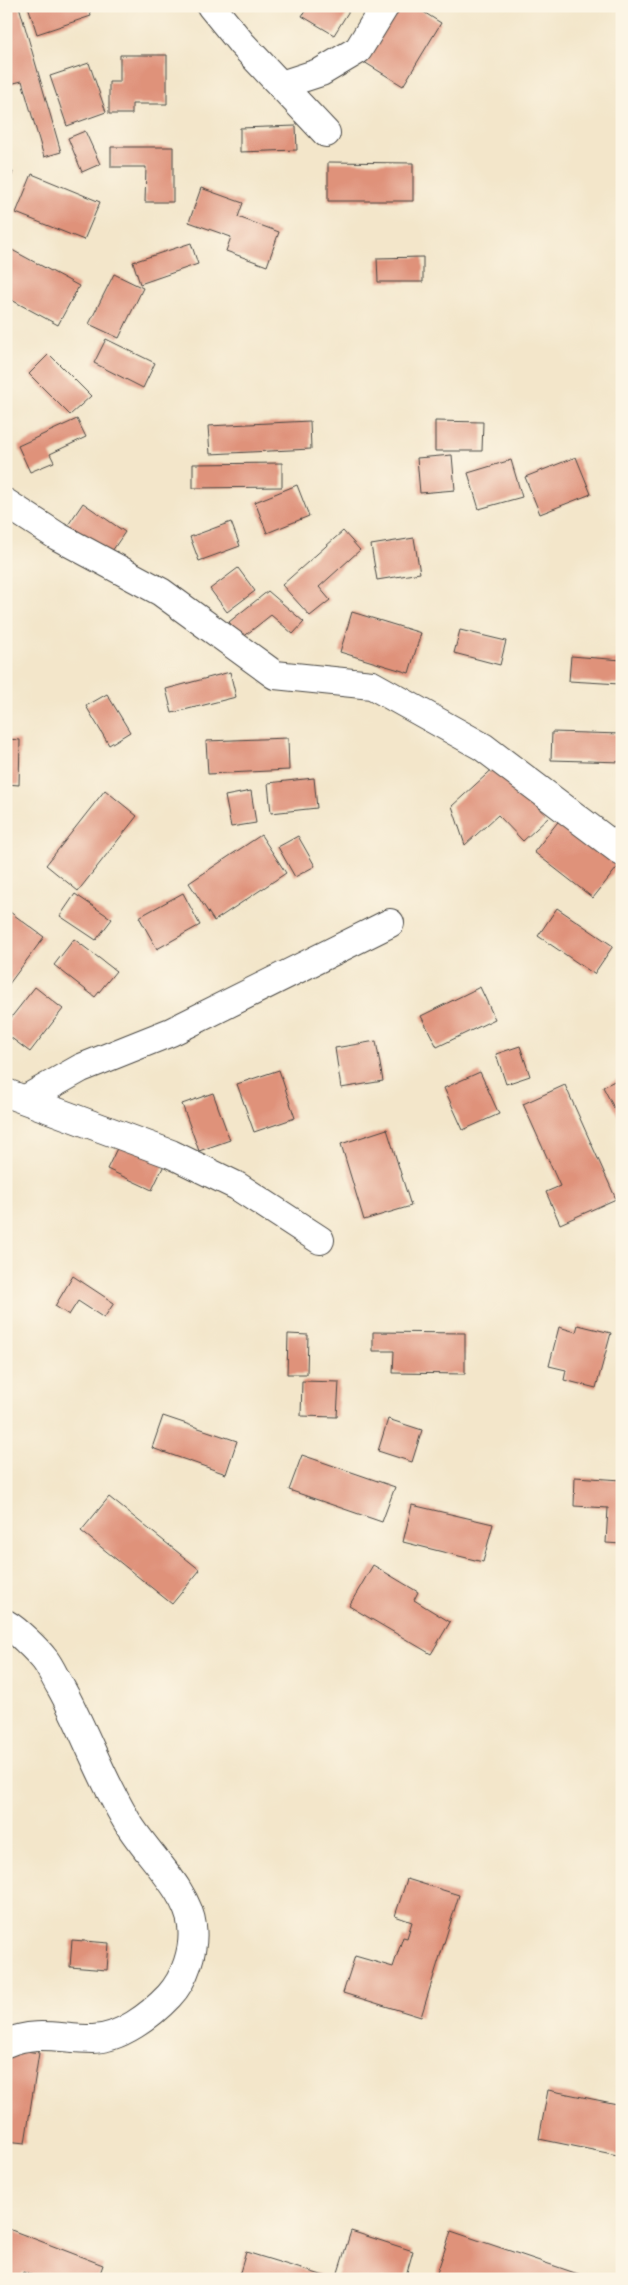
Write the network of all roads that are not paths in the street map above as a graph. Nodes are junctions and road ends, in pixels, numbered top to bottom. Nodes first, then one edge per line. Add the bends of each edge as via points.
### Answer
1 (211, 6) edge
2 (385, 6) edge
3 (281, 85) junction
4 (326, 133) dead end
5 (6, 503) edge
6 (622, 852) edge
7 (390, 923) dead end
8 (16, 1096) edge
9 (320, 1240) dead end
10 (6, 1624) edge
11 (6, 2043) edge

1 - 3 street
2 - 3 street via 358,50 321,72
3 - 4 street
5 - 6 street via 57,536 161,592 275,675 372,685 475,742
7 - 8 street via 171,1032
8 - 9 street via 179,1158 237,1186
10 - 11 street via 45,1660 124,1818 186,1902 192,1926 192,1944 184,1972 171,1995 146,2017 117,2033 94,2039 38,2034

